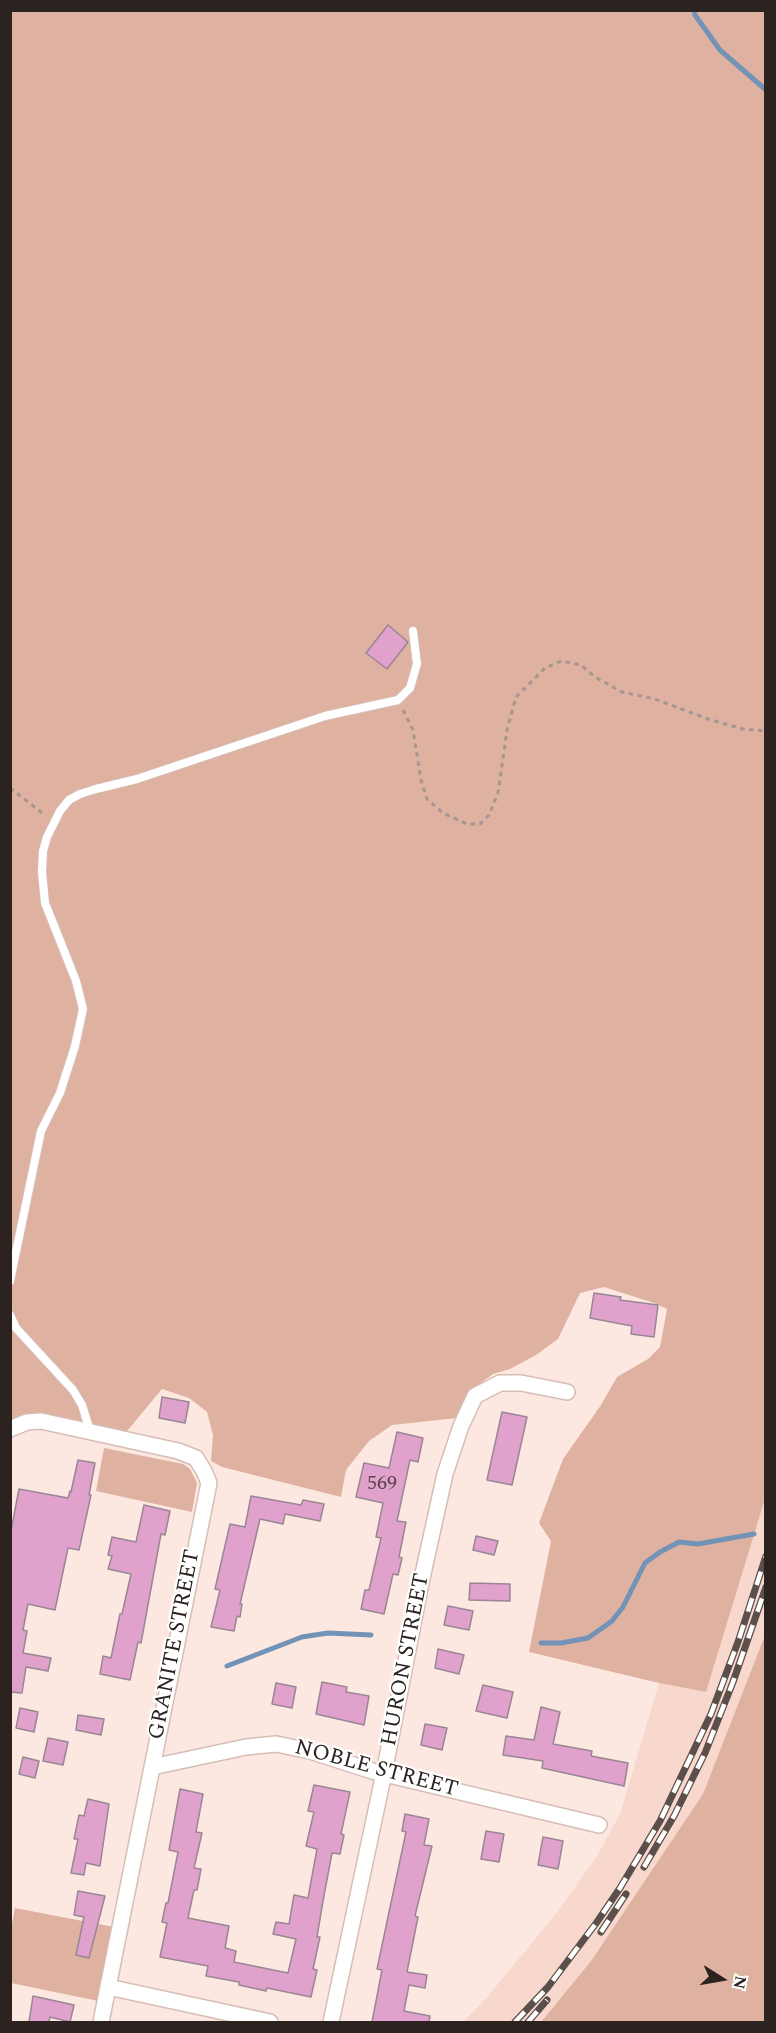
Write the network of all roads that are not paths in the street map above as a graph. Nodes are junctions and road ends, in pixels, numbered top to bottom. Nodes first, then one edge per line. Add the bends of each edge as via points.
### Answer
1 (413, 631) dead end
2 (10, 1281) edge
3 (10, 1316) edge
4 (567, 1392) dead end
5 (10, 1429) edge
6 (90, 1431) junction
7 (152, 1767) junction
8 (384, 1773) junction
9 (599, 1825) dead end
10 (108, 1987) junction
11 (100, 2022) edge
12 (270, 2022) edge
13 (331, 2022) edge

1 - 2 lane via 417,664 410,688 398,700 325,716 80,794 60,811 43,851 45,903 76,981 82,1009 60,1093 41,1131
3 - 6 lane via 16,1328 73,1390
4 - 8 street, HURON STREET via 500,1383 475,1396 461,1425 440,1496
5 - 6 street, GRANITE STREET via 41,1421
6 - 7 street, GRANITE STREET via 196,1458 209,1484
7 - 8 street, NOBLE STREET via 276,1744
7 - 10 street, GRANITE STREET
8 - 9 street, NOBLE STREET
8 - 13 street, HURON STREET
10 - 11 street, GRANITE STREET
10 - 12 street

